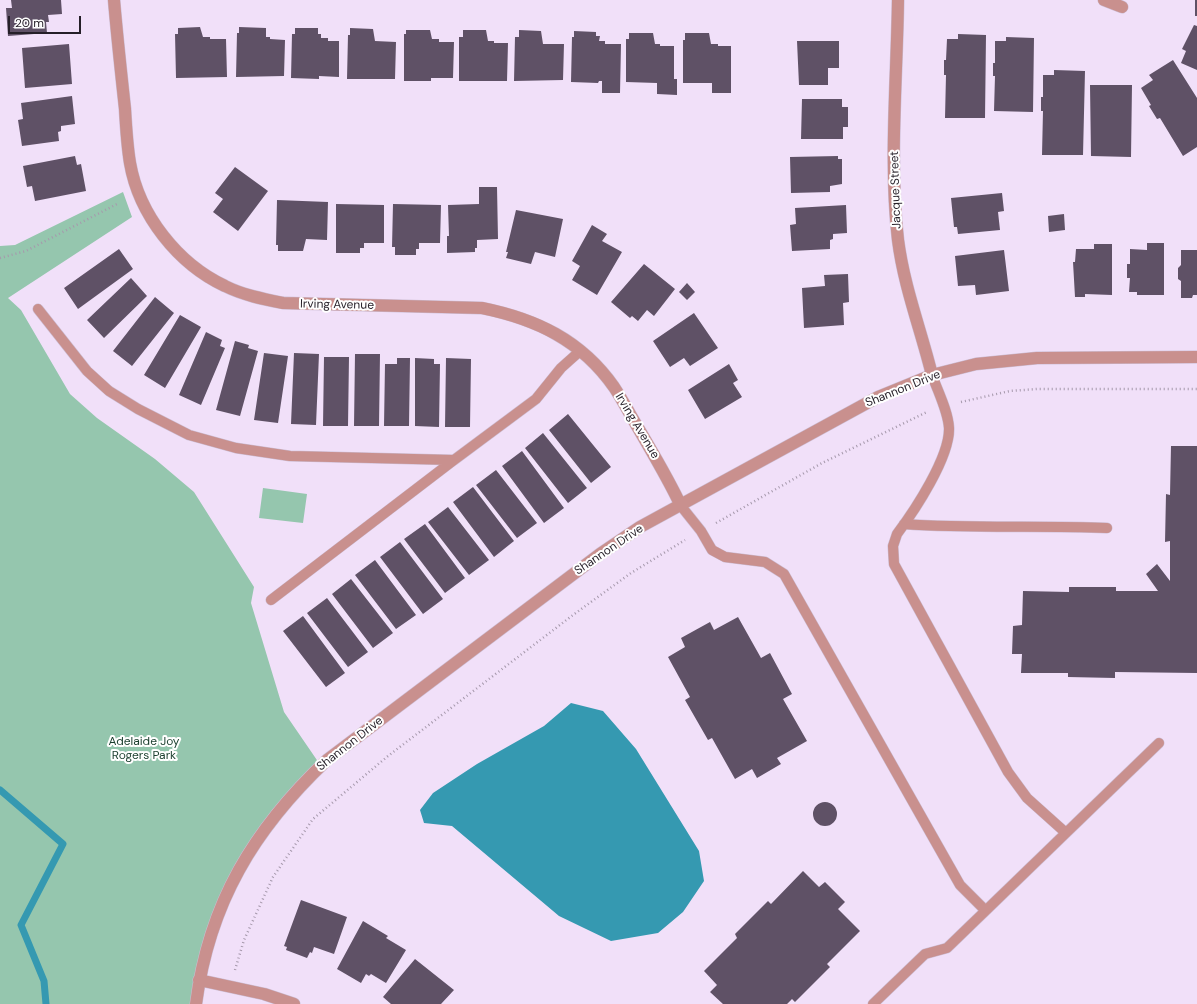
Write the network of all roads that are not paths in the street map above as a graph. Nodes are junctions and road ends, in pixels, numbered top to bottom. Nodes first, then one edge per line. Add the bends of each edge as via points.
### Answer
1 (114, 0) edge
2 (898, 0) edge
3 (1104, 0) edge
4 (1122, 7) dead end
5 (38, 309) dead end
6 (580, 351) junction
7 (1197, 357) edge
8 (932, 375) junction
9 (454, 460) junction
10 (681, 506) junction
11 (904, 524) junction
12 (1107, 528) dead end
13 (271, 600) dead end
14 (1159, 743) dead end
15 (1066, 833) junction
16 (985, 910) junction
17 (199, 980) junction
18 (196, 1004) edge
19 (294, 1004) edge
20 (873, 1004) edge

1 - 6 street, Irving Avenue via 130,164 139,193 153,220 171,245 193,266 224,286 253,297 283,303 482,308 513,314 542,326 570,342
2 - 8 street, Jacque Street via 894,189 898,240 907,291
3 - 4 street
5 - 9 lane via 87,371 109,391 189,435 236,448 290,456
6 - 9 lane via 561,368 536,399
6 - 10 street, Irving Avenue via 594,362 614,387 667,477
7 - 8 street, Shannon Drive via 1037,358 976,364
8 - 10 street, Shannon Drive via 878,397
8 - 11 lane via 949,428 945,453
9 - 13 lane
10 - 16 lane via 712,550 724,557 765,562 784,574 960,885
10 - 17 street, Shannon Drive via 640,527 600,554 320,766 288,798 261,834 231,884 212,931
11 - 12 lane via 944,527
11 - 15 lane via 893,546 892,554 896,568 1008,772 1035,806
14 - 15 lane
15 - 16 lane
16 - 20 lane via 947,948 925,954
17 - 18 street, Shannon Drive
17 - 19 street via 264,994

